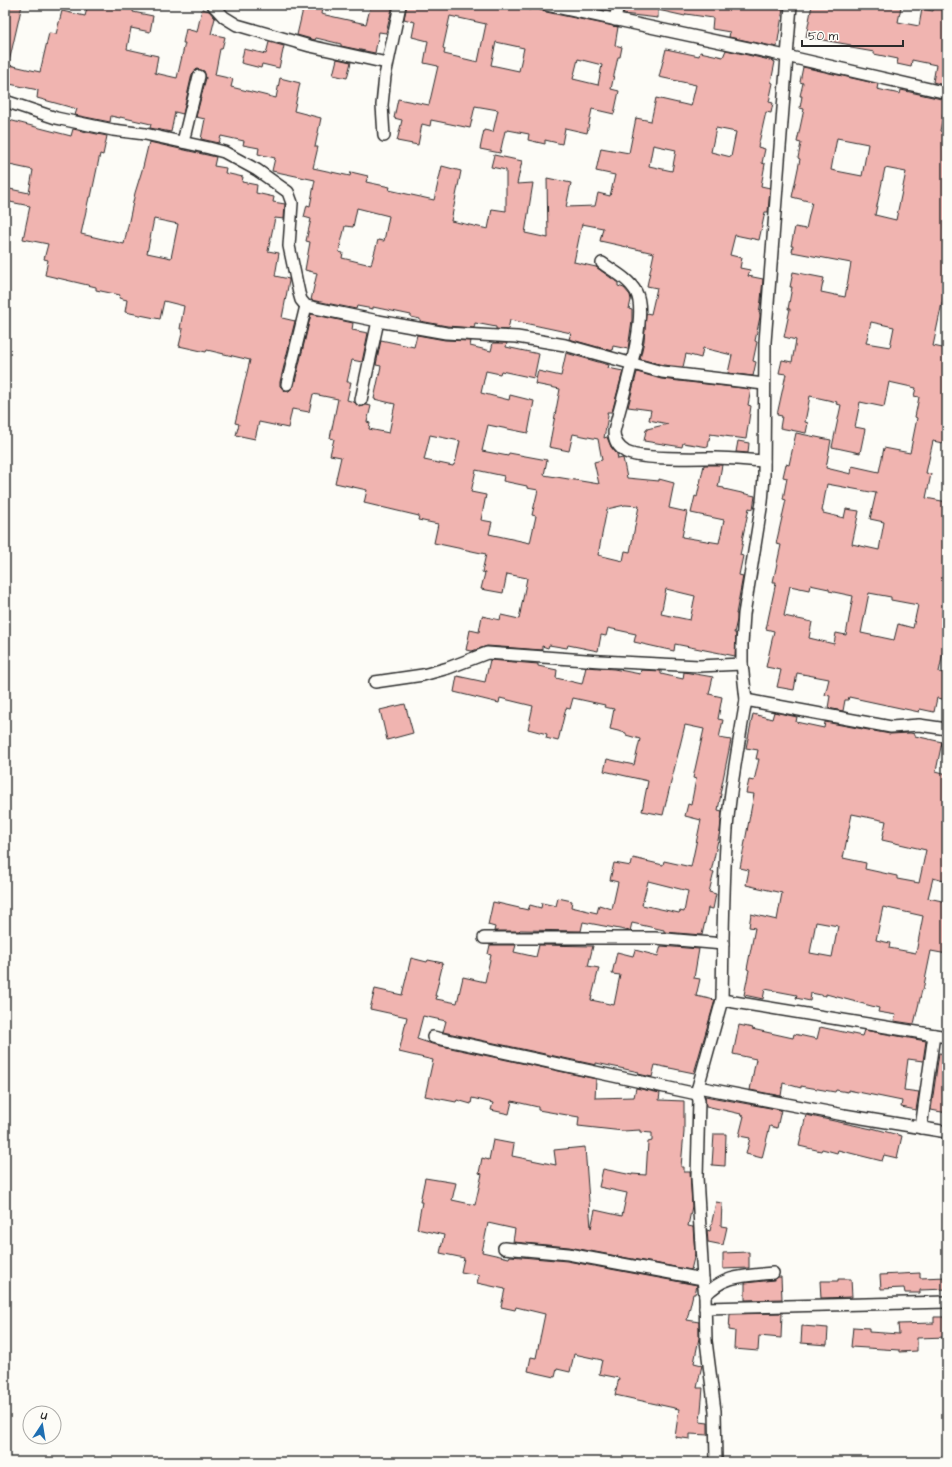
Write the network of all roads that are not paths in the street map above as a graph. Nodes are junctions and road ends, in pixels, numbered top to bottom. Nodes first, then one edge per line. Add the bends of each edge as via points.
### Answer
1 (213, 5) edge
2 (400, 5) edge
3 (547, 5) edge
4 (618, 5) edge
5 (791, 5) edge
6 (619, 21) junction
7 (786, 56) junction
8 (388, 63) junction
9 (199, 76) dead end
10 (947, 93) edge
11 (5, 101) edge
12 (384, 136) dead end
13 (184, 142) junction
14 (602, 262) dead end
15 (306, 306) junction
16 (378, 321) junction
17 (632, 364) junction
18 (288, 384) dead end
19 (764, 384) junction
20 (361, 400) dead end
21 (764, 461) junction
22 (738, 665) junction
23 (375, 682) dead end
24 (746, 700) junction
25 (947, 729) edge
26 (484, 938) dead end
27 (723, 944) junction
28 (722, 1000) junction
29 (934, 1035) junction
30 (433, 1037) dead end
31 (947, 1037) edge
32 (699, 1082) junction
33 (921, 1128) junction
34 (947, 1132) edge
35 (504, 1248) dead end
36 (773, 1273) dead end
37 (703, 1279) junction
38 (705, 1302) junction
39 (947, 1302) edge
40 (716, 1462) edge

1 - 8 street via 224,17 237,25 310,46
2 - 8 street
3 - 6 street
4 - 6 street
5 - 7 street
6 - 7 street
7 - 10 street
7 - 19 street via 764,342
8 - 12 street via 382,105
9 - 13 street
11 - 13 street via 56,118
13 - 15 street via 224,152 257,170 288,192 292,203 289,246 299,293
14 - 17 street via 629,283 639,300 639,327
15 - 16 street
15 - 18 street
16 - 17 street via 446,333 517,337 565,345
16 - 20 street
17 - 19 street via 662,372
17 - 21 street via 614,432 617,445 627,452 649,457
19 - 21 street
21 - 22 street via 762,502
22 - 23 street via 699,666 487,653 423,675
22 - 24 street
24 - 25 street via 891,727 919,725
24 - 27 street via 727,828
26 - 27 street via 655,938
27 - 28 street
28 - 29 street
28 - 32 street
29 - 31 street
29 - 33 street
30 - 32 street
32 - 33 street
32 - 37 street via 697,1177
33 - 34 street
35 - 37 street via 568,1254
36 - 38 street via 727,1279 712,1288
37 - 38 street
38 - 39 street
38 - 40 street via 706,1341 715,1411

